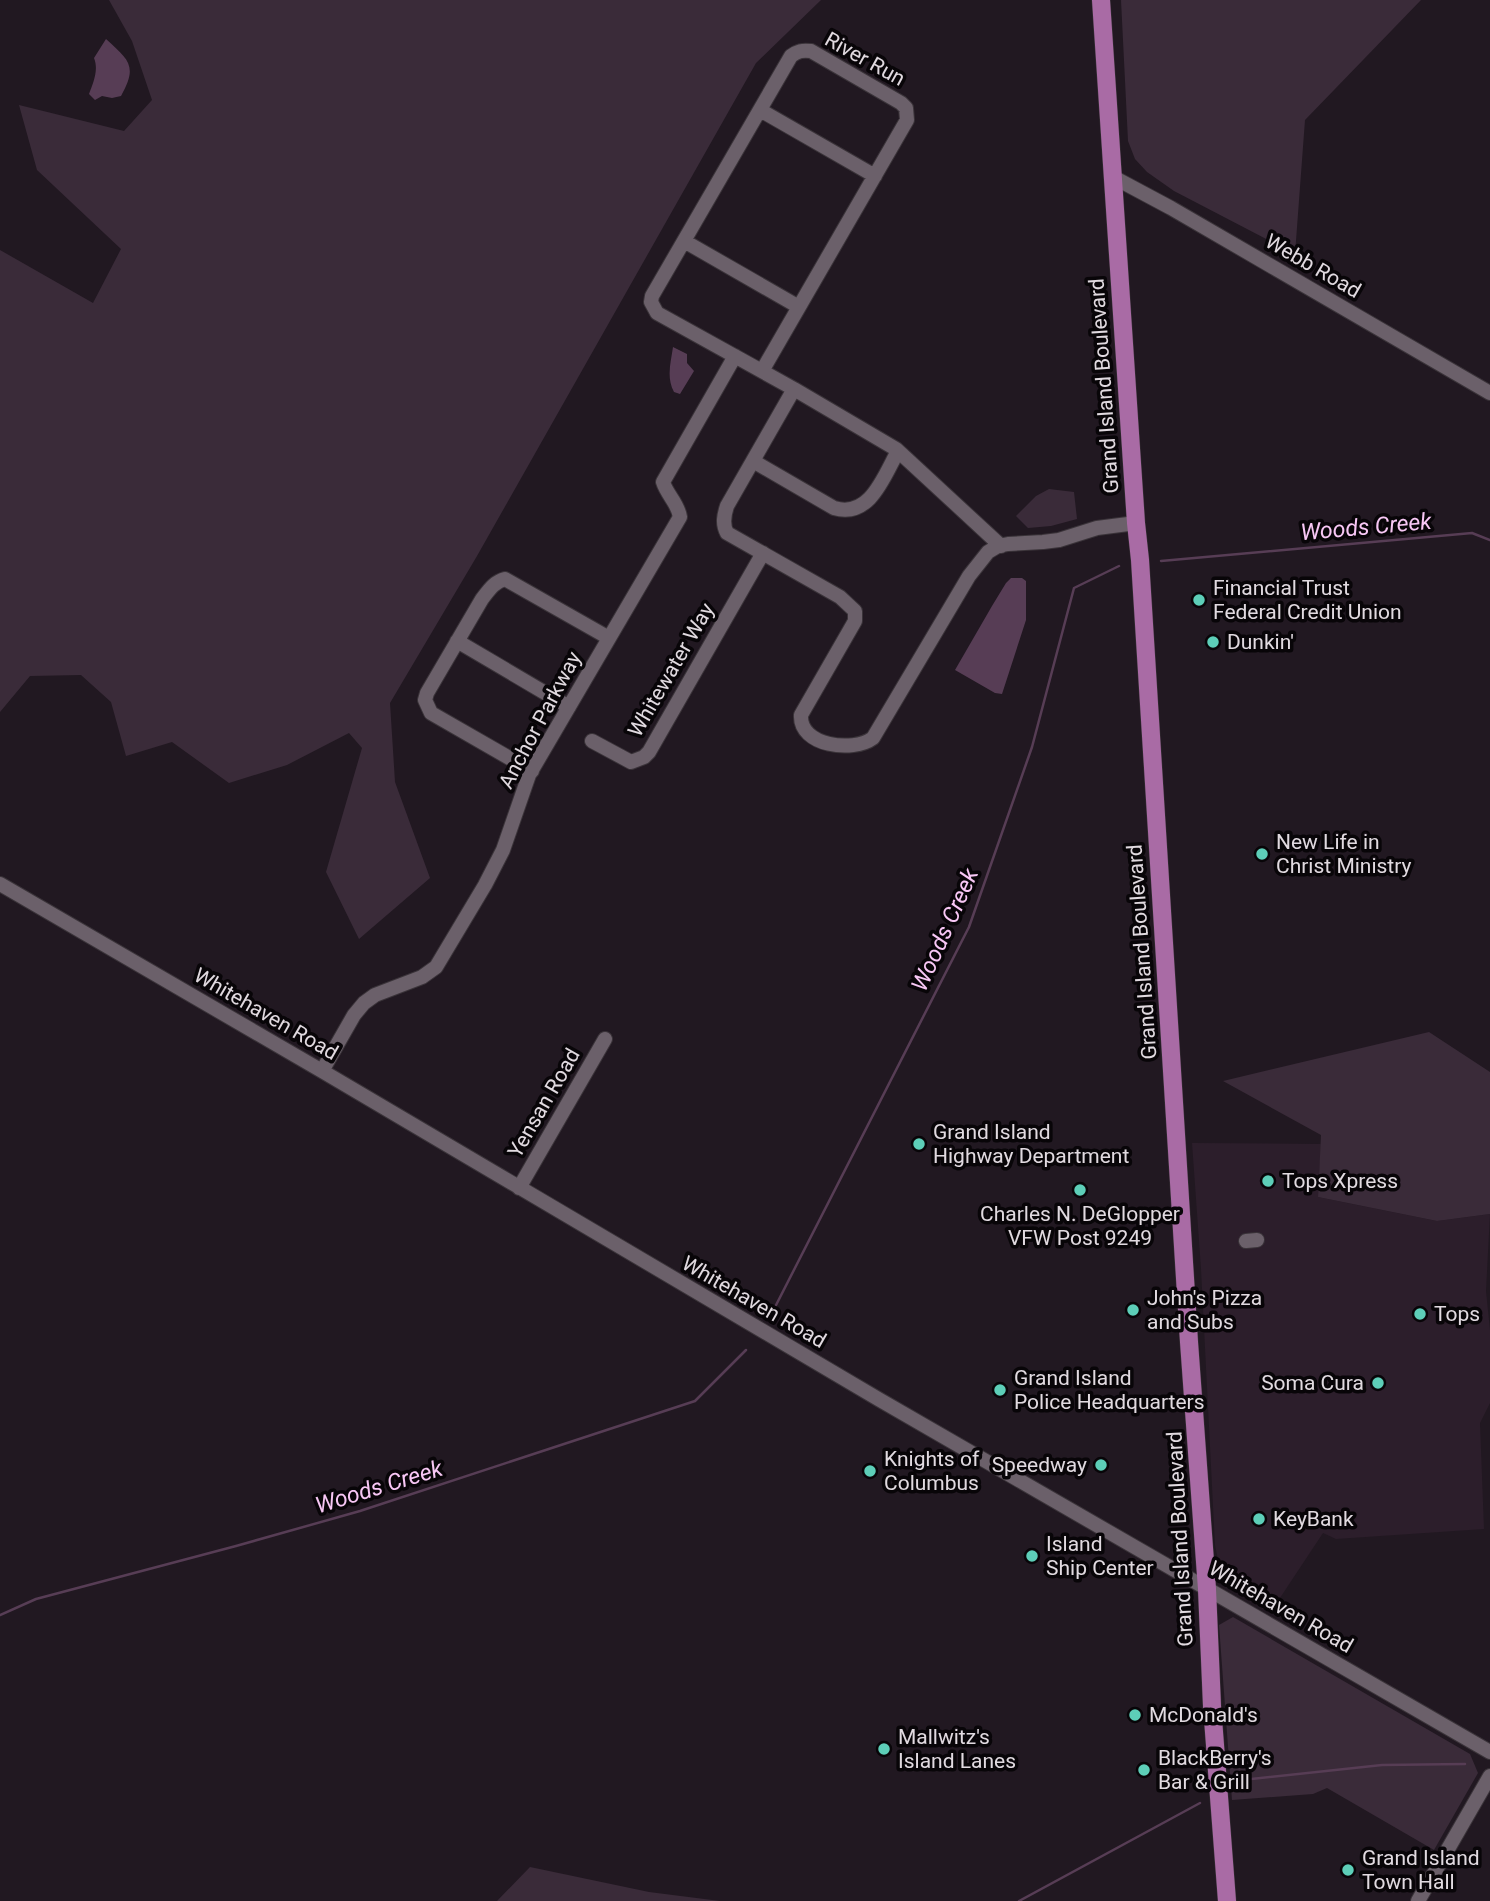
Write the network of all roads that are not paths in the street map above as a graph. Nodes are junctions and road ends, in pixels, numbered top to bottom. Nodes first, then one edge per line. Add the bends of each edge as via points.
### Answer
1 (1101, 0) edge
2 (760, 110) junction
3 (874, 176) junction
4 (1113, 177) junction
5 (684, 241) junction
6 (799, 307) junction
7 (735, 356) junction
8 (762, 371) junction
9 (794, 389) junction
10 (1490, 393) edge
11 (898, 451) junction
12 (753, 461) junction
13 (1136, 523) junction
14 (1001, 546) junction
15 (763, 553) junction
16 (609, 638) junction
17 (457, 641) junction
18 (569, 707) junction
19 (592, 741) dead end
20 (532, 771) junction
21 (0, 884) edge
22 (605, 1039) dead end
23 (322, 1071) junction
24 (519, 1188) junction
25 (1207, 1589) junction
26 (1490, 1752) edge
27 (1490, 1776) edge
28 (1227, 1901) edge
29 (1418, 1901) edge

1 - 4 main road, Grand Island Boulevard
2 - 3 street
2 - 3 street, River Run via 791,56 804,50 890,96 906,108 907,120
2 - 5 street, River Run
3 - 6 street, River Run
4 - 10 street, Webb Road
4 - 13 main road, Grand Island Boulevard
5 - 6 street
5 - 7 street, River Run via 651,302 657,313
6 - 8 street, River Run
7 - 8 street, River Run
7 - 16 street, Anchor Parkway via 663,482 680,517
8 - 9 street, River Run
9 - 11 street, River Run
9 - 12 street
11 - 12 street via 870,500 848,510 834,508
11 - 14 street, River Run
12 - 15 street via 727,506 724,525 727,533
13 - 14 street via 1097,528 1059,540
13 - 25 main road, Grand Island Boulevard
14 - 15 street via 988,552 969,576 873,737 843,746 822,741 803,728 800,719 855,621 855,611 847,601
15 - 19 street, Whitewater Way via 649,752 631,762
16 - 17 street via 505,579 491,586
16 - 18 street, Anchor Parkway
17 - 18 street
17 - 20 street via 427,693 431,713
18 - 20 street, Anchor Parkway
20 - 23 street, Anchor Parkway via 503,850 436,967 364,1003
21 - 23 street, Whitehaven Road
22 - 24 street, Yensan Road
23 - 24 street, Whitehaven Road
24 - 25 street, Whitehaven Road
25 - 26 street, Whitehaven Road
25 - 28 main road, Grand Island Boulevard
27 - 29 street

